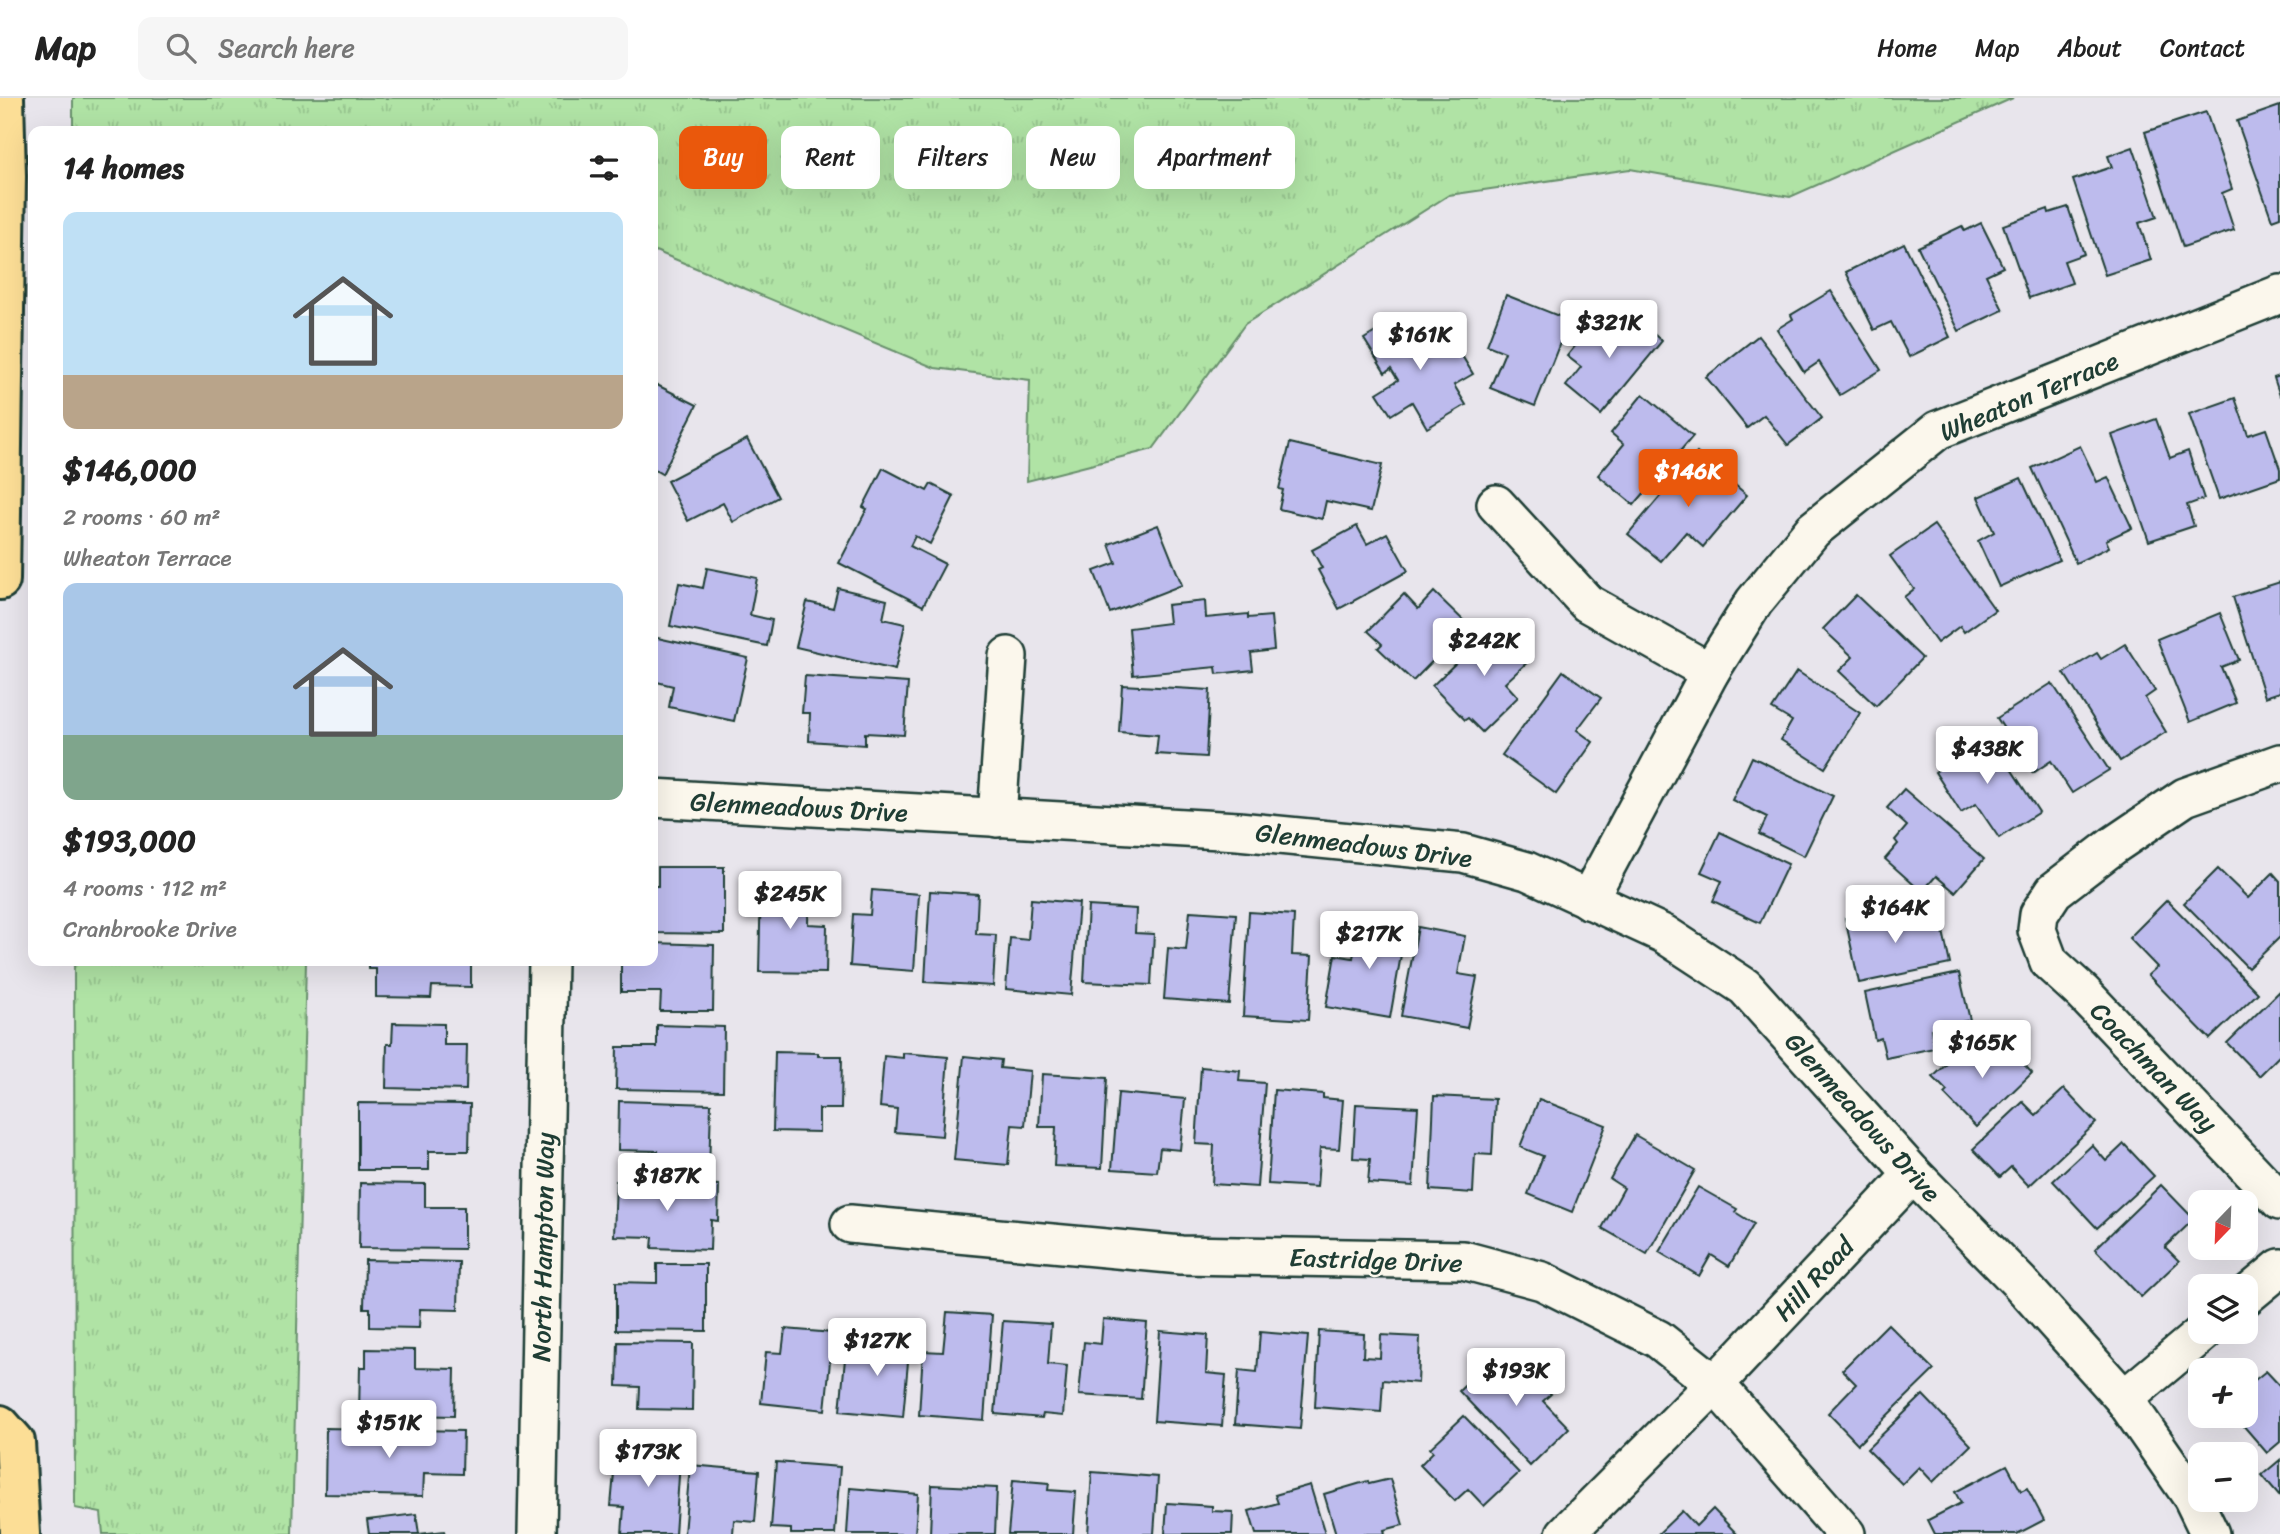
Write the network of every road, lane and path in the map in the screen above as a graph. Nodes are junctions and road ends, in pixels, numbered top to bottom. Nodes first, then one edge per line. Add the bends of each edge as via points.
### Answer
1 (4, 98) edge
2 (2280, 294) edge
3 (1496, 504) dead end
4 (0, 580) edge
5 (1008, 656) dead end
6 (1710, 672) junction
7 (2280, 762) edge
8 (658, 798) edge
9 (997, 818) junction
10 (1588, 900) junction
11 (548, 966) edge
12 (1913, 1174) junction
13 (2280, 1201) edge
14 (850, 1224) dead end
15 (2280, 1268) edge
16 (2258, 1286) edge
17 (2190, 1344) edge
18 (1715, 1384) junction
19 (2124, 1399) junction
20 (0, 1425) edge
21 (20, 1534) edge
22 (537, 1534) edge
23 (1565, 1534) edge
24 (1846, 1534) edge
25 (2210, 1534) edge

1 - 4 main road
2 - 6 street, Wheaton Terrace via 1938,430 1813,530 1754,602
3 - 6 street via 1587,603
5 - 9 street
6 - 10 street, Wheaton Terrace
7 - 13 street, Coachman Way via 2185,797 2114,845 2054,891 2039,914 2037,930 2049,962
8 - 9 street, Glenmeadows Drive
9 - 10 street, Glenmeadows Drive via 1238,831 1463,853 1527,871
10 - 12 street, Glenmeadows Drive via 1664,934 1745,987
11 - 22 street, North Hampton Way
12 - 18 street, Hill Road
12 - 19 street, Glenmeadows Drive
14 - 18 street, Eastridge Drive via 1181,1255 1463,1260 1542,1281 1594,1306 1658,1339
15 - 16 street
17 - 19 street
18 - 23 street, Hill Road
18 - 24 street, Eastridge Drive
19 - 25 street, Glenmeadows Drive via 2192,1497
20 - 21 main road via 15,1442

